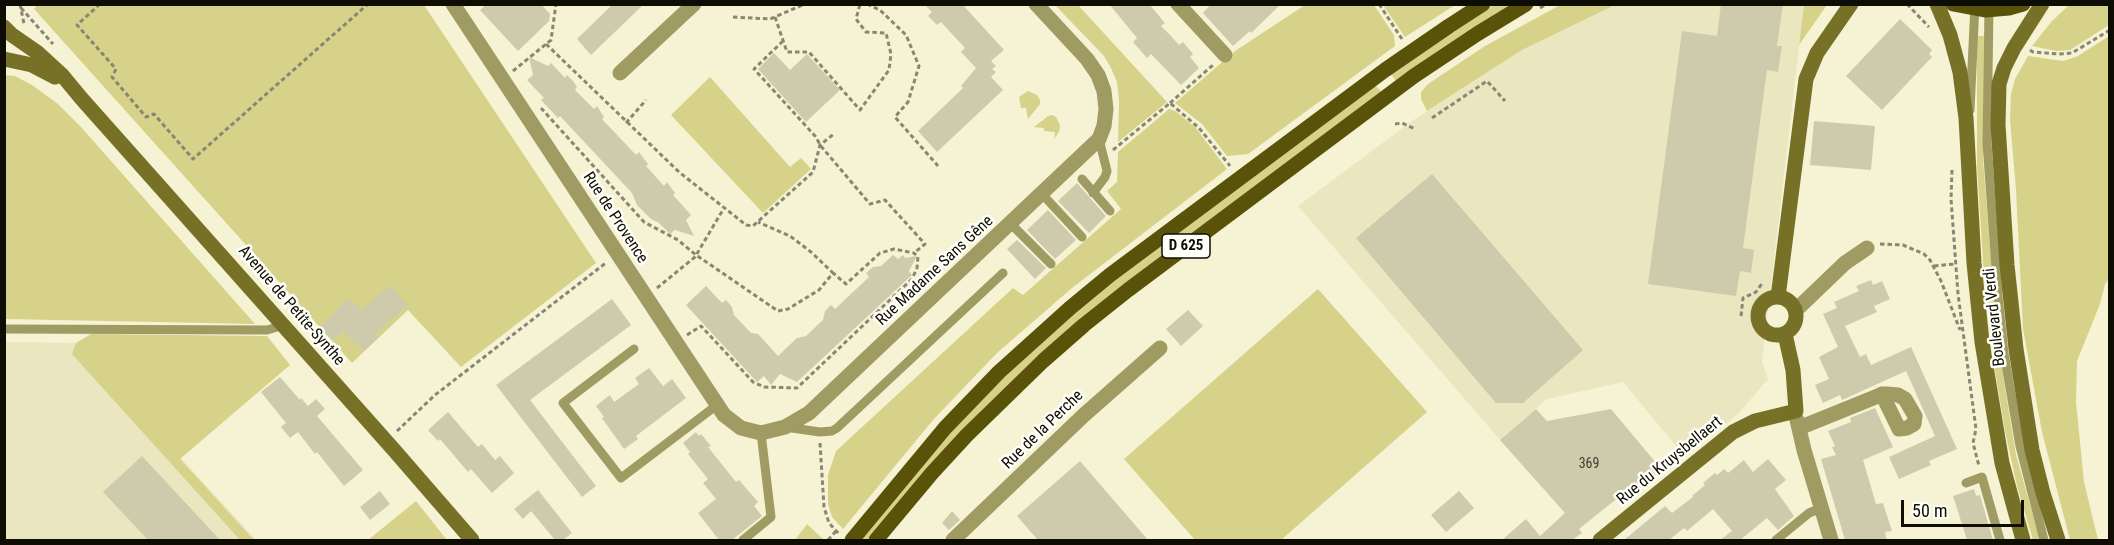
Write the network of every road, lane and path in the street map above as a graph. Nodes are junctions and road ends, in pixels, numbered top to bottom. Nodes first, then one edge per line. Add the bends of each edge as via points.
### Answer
1 (100, 4) edge
2 (368, 4) edge
3 (453, 4) edge
4 (556, 4) edge
5 (694, 4) edge
6 (805, 4) edge
7 (860, 4) edge
8 (867, 4) edge
9 (1036, 4) edge
10 (1179, 4) edge
11 (1379, 4) edge
12 (1483, 4) edge
13 (1526, 4) edge
14 (1937, 4) edge
15 (1953, 4) edge
16 (2023, 4) edge
17 (2042, 4) edge
18 (1851, 6) edge
19 (1982, 7) edge
20 (733, 17) dead end
21 (775, 17) junction
22 (4, 27) edge
23 (2109, 30) edge
24 (783, 41) junction
25 (1405, 43) dead end
26 (546, 44) junction
27 (2033, 52) dead end
28 (1225, 55) joint
29 (4, 59) edge
30 (620, 73) dead end
31 (502, 79) junction
32 (1999, 84) junction
33 (81, 98) junction
34 (646, 100) dead end
35 (1505, 101) dead end
36 (1170, 103) junction
37 (533, 111) dead end
38 (1432, 118) dead end
39 (626, 123) junction
40 (1395, 124) dead end
41 (1415, 129) dead end
42 (835, 133) dead end
43 (1099, 139) junction
44 (820, 145) junction
45 (1104, 157) junction
46 (1968, 158) junction
47 (938, 166) dead end
48 (1233, 170) dead end
49 (1989, 173) junction
50 (1082, 179) dead end
51 (1093, 193) junction
52 (1042, 194) junction
53 (724, 208) junction
54 (1110, 211) dead end
55 (758, 222) junction
56 (1011, 224) junction
57 (1082, 237) dead end
58 (1867, 248) joint
59 (914, 253) junction
60 (618, 254) junction
61 (696, 255) junction
62 (1051, 264) dead end
63 (1955, 264) dead end
64 (1934, 266) junction
65 (833, 273) junction
66 (1003, 273) dead end
67 (646, 297) junction
68 (1778, 297) junction
69 (1796, 310) junction
70 (284, 325) junction
71 (4, 329) edge
72 (1785, 334) junction
73 (1962, 336) dead end
74 (682, 338) dead end
75 (1160, 348) dead end
76 (634, 349) dead end
77 (1882, 394) dead end
78 (717, 405) junction
79 (1796, 411) junction
80 (785, 427) junction
81 (1799, 428) junction
82 (397, 431) dead end
83 (820, 432) junction
84 (762, 433) junction
85 (1966, 483) dead end
86 (1821, 508) junction
87 (836, 531) junction
88 (847, 539) edge
89 (472, 540) edge
90 (742, 540) edge
91 (828, 540) edge
92 (876, 540) edge
93 (953, 540) edge
94 (1600, 540) edge
95 (1776, 540) edge
96 (1831, 540) edge
97 (2000, 540) edge
98 (2023, 540) edge
99 (2044, 540) edge
100 (2058, 540) edge

1 - 2 path via 77,25 116,69 112,77 146,117 154,114 193,159
3 - 31 street, Rue de Provence
4 - 26 path
5 - 30 street
6 - 21 path
7 - 24 path via 856,19 866,32 886,33 891,54 889,70 860,110 810,52 787,52
8 - 47 path via 880,10 906,35 919,66 908,102 895,117
9 - 43 street via 1098,75 1106,109
10 - 28 street
11 - 25 path
12 - 88 main road, D 625 via 1385,70 1070,308 999,372
13 - 92 main road, D 625 via 1414,76 1091,319 967,435
14 - 46 street, Boulevard Verdi via 1959,64
15 - 19 main road
16 - 19 main road
17 - 32 street, Boulevard Verdi via 2014,48
18 - 68 street via 1808,69
19 - 46 lane, Boulevard Verdi
19 - 49 lane, Boulevard Verdi
20 - 21 path
21 - 24 path
22 - 33 street, Avenue de Petite-Synthe via 58,71
23 - 27 path via 2072,53
24 - 44 path via 754,69
26 - 31 path
26 - 39 path
28 - 36 path
29 - 33 street, Avenue de Petite-Synthe via 45,71
31 - 60 street, Rue de Provence
32 - 49 lane, Boulevard Verdi
32 - 100 street, Boulevard Verdi via 1998,125 2016,349 2034,458
33 - 70 street, Avenue de Petite-Synthe
34 - 39 path
35 - 38 path via 1487,81
36 - 45 path
36 - 48 path via 1199,128
37 - 61 path via 542,108 644,222 678,240
39 - 53 path
40 - 41 path
42 - 44 path
43 - 45 lane
43 - 52 street, Rue Madame Sans Gêne
44 - 55 path via 813,172
44 - 59 path via 870,204 885,200 925,243
45 - 51 lane via 1106,174
46 - 98 street, Boulevard Verdi via 1983,352 2002,463
49 - 99 lane, Boulevard Verdi via 2004,352 2020,446
50 - 51 lane
51 - 54 lane
52 - 56 street, Rue Madame Sans Gêne
52 - 57 lane
53 - 55 path via 746,225
53 - 61 path
55 - 65 path via 790,236
56 - 62 lane
56 - 80 street, Rue Madame Sans Gêne via 809,413
58 - 64 path via 1884,243 1903,245 1924,254
58 - 69 street via 1845,263
59 - 65 path via 894,249 880,253 846,284
59 - 74 path via 918,257 912,279 797,388 764,387 753,382 701,326
60 - 67 street, Rue de Provence
60 - 82 path via 443,389
61 - 65 path via 778,311 819,290
61 - 67 path
63 - 64 path
64 - 73 path
66 - 83 lane via 837,428
67 - 78 street, Rue de Provence
68 - 69 street via 1789,301
68 - 72 street via 1763,303 1758,318 1770,334
69 - 72 street via 1795,324
70 - 71 lane via 267,330
70 - 89 street, Avenue de Petite-Synthe
72 - 79 street
75 - 93 street, Rue de la Perche
76 - 78 lane via 563,403 621,478
77 - 81 street
78 - 84 street, Rue de Provence via 734,424
79 - 81 street
79 - 94 street, Rue du Kruysbellaert via 1755,421 1733,432
80 - 83 lane
80 - 84 street, Rue Madame Sans Gêne
81 - 86 street
83 - 87 path via 824,507
84 - 90 lane via 771,517
85 - 97 lane via 1982,477
86 - 95 lane
86 - 96 street
87 - 88 path
87 - 91 path

